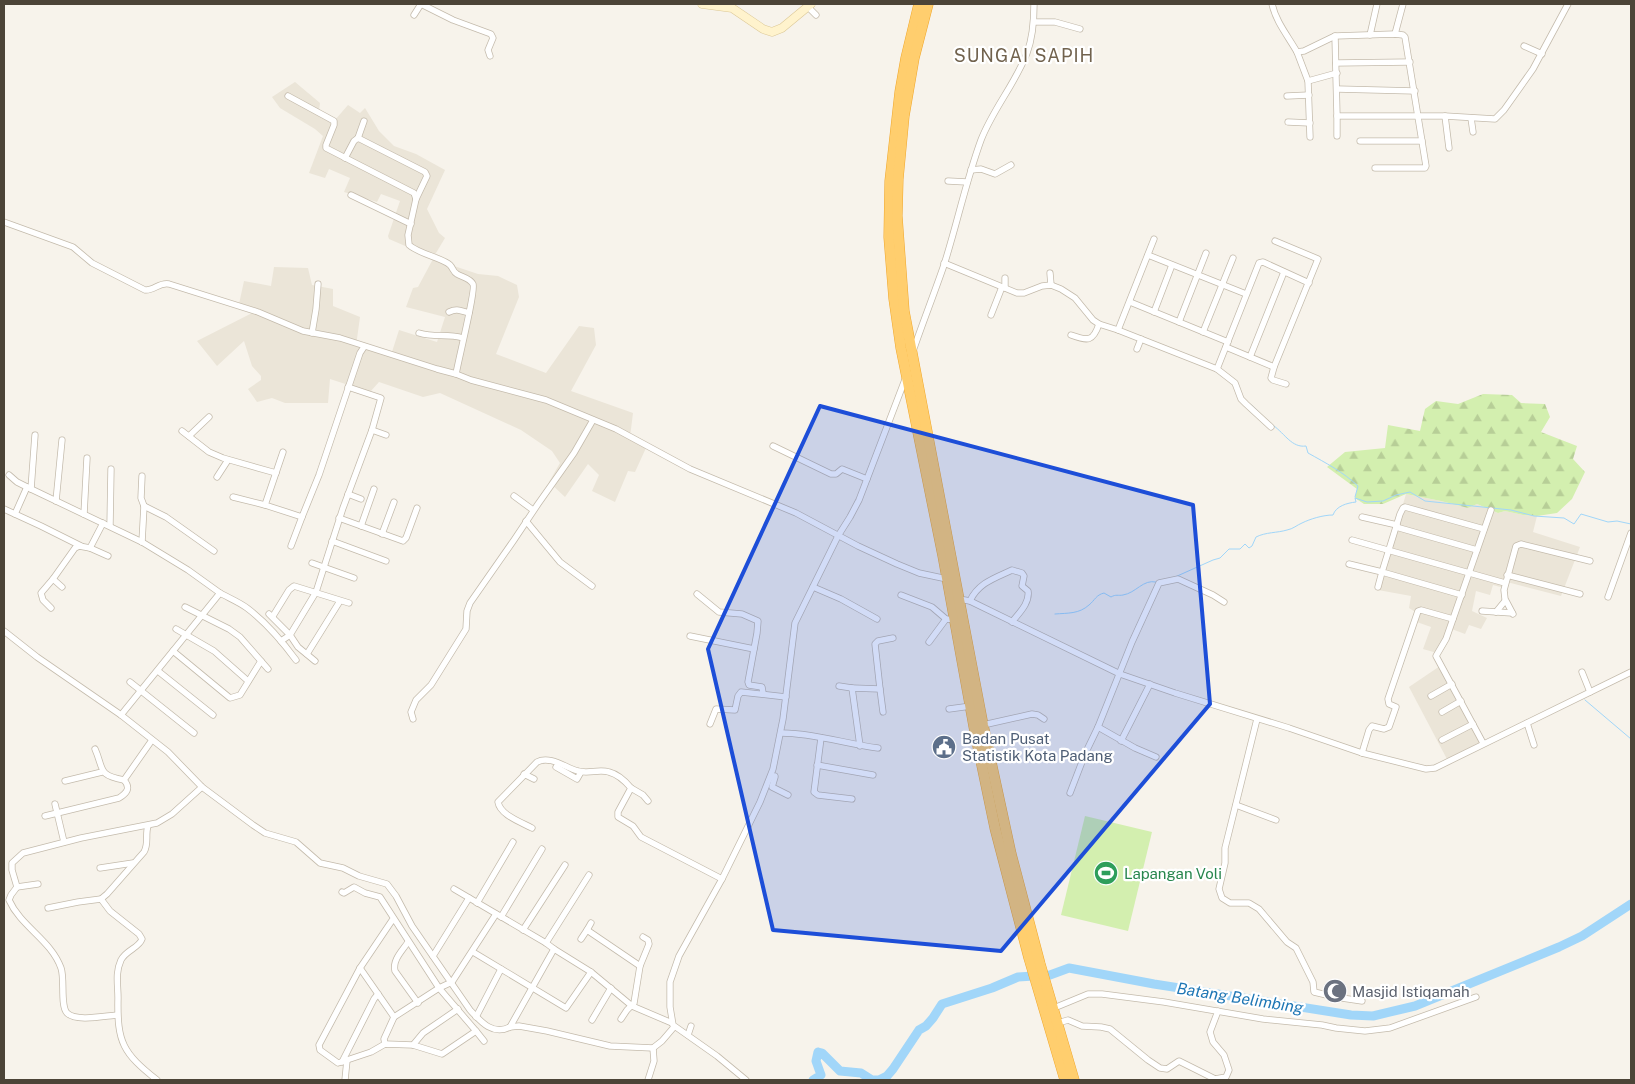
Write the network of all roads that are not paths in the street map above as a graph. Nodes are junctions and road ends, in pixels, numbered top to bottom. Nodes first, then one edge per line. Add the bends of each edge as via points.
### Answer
1 (702, 4) edge
2 (919, 4) edge
3 (928, 4) edge
4 (1034, 4) edge
5 (1272, 4) edge
6 (1377, 4) edge
7 (1403, 4) edge
8 (1568, 4) edge
9 (809, 5) edge
10 (414, 15) dead end
11 (816, 15) dead end
12 (1034, 22) junction
13 (1080, 29) dead end
14 (1395, 34) junction
15 (1370, 35) junction
16 (1335, 36) junction
17 (1524, 46) dead end
18 (1297, 52) junction
19 (1542, 54) junction
20 (490, 56) dead end
21 (1410, 62) junction
22 (1336, 63) junction
23 (1337, 73) junction
24 (1308, 81) junction
25 (1336, 89) junction
26 (1415, 91) junction
27 (1309, 95) junction
28 (288, 96) dead end
29 (1287, 96) dead end
30 (1336, 116) junction
31 (1419, 116) junction
32 (1445, 116) junction
33 (1471, 118) junction
34 (364, 121) dead end
35 (1288, 122) dead end
36 (1310, 123) junction
37 (1473, 132) dead end
38 (1337, 136) dead end
39 (1310, 137) dead end
40 (358, 138) junction
41 (1360, 141) dead end
42 (1422, 141) junction
43 (1449, 148) dead end
44 (345, 158) junction
45 (1011, 165) dead end
46 (1375, 168) dead end
47 (971, 170) junction
48 (948, 181) dead end
49 (968, 182) junction
50 (351, 195) dead end
51 (416, 199) junction
52 (4, 222) edge
53 (411, 224) junction
54 (1154, 239) dead end
55 (1276, 241) dead end
56 (1206, 253) dead end
57 (1148, 255) junction
58 (1232, 258) dead end
59 (944, 263) junction
60 (1172, 264) junction
61 (1284, 272) junction
62 (1050, 274) dead end
63 (1197, 274) junction
64 (1006, 278) dead end
65 (1309, 283) junction
66 (318, 284) dead end
67 (1051, 284) junction
68 (1222, 284) junction
69 (1003, 288) junction
70 (1246, 294) junction
71 (1130, 302) junction
72 (449, 312) dead end
73 (1154, 312) junction
74 (469, 313) junction
75 (991, 316) dead end
76 (1179, 322) junction
77 (1099, 324) junction
78 (1118, 330) junction
79 (1203, 332) junction
80 (312, 333) junction
81 (419, 333) dead end
82 (1071, 335) dead end
83 (463, 338) junction
84 (904, 338) junction
85 (1141, 339) junction
86 (1227, 344) junction
87 (364, 346) junction
88 (1137, 349) dead end
89 (911, 355) junction
90 (1250, 357) junction
91 (1274, 367) junction
92 (1217, 369) junction
93 (907, 373) junction
94 (456, 374) junction
95 (1286, 384) dead end
96 (348, 387) junction
97 (209, 417) dead end
98 (593, 420) junction
99 (1271, 427) dead end
100 (372, 430) junction
101 (182, 431) dead end
102 (35, 435) dead end
103 (386, 435) dead end
104 (189, 436) junction
105 (62, 440) dead end
106 (773, 446) dead end
107 (283, 452) dead end
108 (87, 458) dead end
109 (228, 460) junction
110 (110, 469) dead end
111 (276, 473) junction
112 (8, 475) dead end
113 (142, 476) dead end
114 (217, 476) dead end
115 (867, 479) junction
116 (29, 488) junction
117 (374, 490) dead end
118 (348, 494) junction
119 (514, 496) dead end
120 (233, 497) dead end
121 (361, 499) dead end
122 (56, 501) junction
123 (394, 502) dead end
124 (265, 505) junction
125 (144, 506) junction
126 (417, 508) dead end
127 (4, 509) edge
128 (533, 510) junction
129 (1490, 510) dead end
130 (15, 514) junction
131 (84, 514) junction
132 (302, 517) junction
133 (1362, 517) dead end
134 (340, 518) junction
135 (526, 522) junction
136 (102, 523) junction
137 (110, 526) junction
138 (361, 526) junction
139 (1397, 526) junction
140 (1484, 529) junction
141 (1631, 532) edge
142 (382, 534) junction
143 (838, 536) junction
144 (1352, 540) dead end
145 (332, 541) junction
146 (142, 542) junction
147 (81, 546) junction
148 (291, 546) dead end
149 (90, 548) junction
150 (1477, 550) junction
151 (214, 551) dead end
152 (1389, 551) junction
153 (108, 556) dead end
154 (386, 561) dead end
155 (1590, 561) dead end
156 (312, 563) dead end
157 (1350, 564) dead end
158 (324, 567) junction
159 (1382, 572) junction
160 (1469, 572) junction
161 (1507, 575) junction
162 (354, 578) dead end
163 (53, 579) junction
164 (947, 579) junction
165 (1505, 583) junction
166 (592, 586) dead end
167 (62, 587) dead end
168 (813, 587) junction
169 (1378, 587) dead end
170 (316, 592) junction
171 (220, 593) junction
172 (697, 594) dead end
173 (1580, 594) dead end
174 (901, 595) dead end
175 (1462, 595) junction
176 (1608, 597) dead end
177 (959, 599) junction
178 (1505, 600) junction
179 (340, 601) junction
180 (970, 601) junction
181 (349, 602) dead end
182 (1224, 602) dead end
183 (185, 607) dead end
184 (51, 608) dead end
185 (1482, 611) dead end
186 (1496, 612) junction
187 (202, 616) junction
188 (1453, 619) junction
189 (877, 620) dead end
190 (951, 620) junction
191 (1012, 622) junction
192 (176, 629) dead end
193 (4, 631) edge
194 (290, 635) junction
195 (186, 636) junction
196 (690, 636) dead end
197 (894, 638) dead end
198 (281, 641) junction
199 (929, 642) dead end
200 (754, 649) junction
201 (173, 651) junction
202 (307, 654) junction
203 (296, 660) dead end
204 (261, 661) junction
205 (315, 661) dead end
206 (268, 669) dead end
207 (158, 671) junction
208 (1582, 672) dead end
209 (1631, 672) edge
210 (1120, 674) junction
211 (248, 681) junction
212 (130, 682) dead end
213 (1150, 684) junction
214 (1452, 684) junction
215 (840, 686) dead end
216 (852, 688) junction
217 (880, 689) junction
218 (141, 691) junction
219 (1590, 692) junction
220 (763, 693) junction
221 (973, 695) junction
222 (786, 696) junction
223 (1431, 696) dead end
224 (1461, 701) junction
225 (971, 706) junction
226 (949, 709) dead end
227 (883, 712) dead end
228 (1442, 712) dead end
229 (121, 715) junction
230 (213, 715) dead end
231 (413, 719) dead end
232 (1258, 719) junction
233 (1044, 720) dead end
234 (1527, 723) junction
235 (710, 724) dead end
236 (1473, 724) junction
237 (983, 725) junction
238 (1098, 727) junction
239 (194, 733) dead end
240 (781, 733) junction
241 (821, 738) junction
242 (152, 740) junction
243 (1442, 740) dead end
244 (1122, 741) junction
245 (1483, 743) junction
246 (1534, 745) dead end
247 (860, 746) junction
248 (878, 748) dead end
249 (95, 749) dead end
250 (1362, 753) junction
251 (1156, 757) dead end
252 (817, 765) junction
253 (556, 767) dead end
254 (102, 772) junction
255 (581, 772) junction
256 (524, 774) junction
257 (873, 774) dead end
258 (770, 777) junction
259 (534, 779) dead end
260 (124, 780) junction
261 (65, 781) dead end
262 (202, 786) junction
263 (631, 788) junction
264 (1070, 793) dead end
265 (788, 795) dead end
266 (852, 800) dead end
267 (648, 801) dead end
268 (55, 804) dead end
269 (1236, 805) junction
270 (57, 813) junction
271 (45, 816) dead end
272 (1276, 820) dead end
273 (148, 826) junction
274 (532, 828) dead end
275 (64, 842) junction
276 (513, 842) dead end
277 (542, 849) dead end
278 (133, 863) junction
279 (565, 865) dead end
280 (100, 868) dead end
281 (589, 875) dead end
282 (722, 879) junction
283 (38, 884) dead end
284 (17, 887) junction
285 (454, 890) dead end
286 (342, 892) dead end
287 (469, 898) junction
288 (101, 899) junction
289 (477, 903) junction
290 (48, 908) dead end
291 (498, 915) junction
292 (393, 919) junction
293 (591, 923) dead end
294 (523, 930) junction
295 (587, 930) junction
296 (644, 937) dead end
297 (581, 939) dead end
298 (408, 942) junction
299 (546, 943) junction
300 (554, 949) junction
301 (472, 952) junction
302 (433, 956) junction
303 (640, 966) junction
304 (360, 968) junction
305 (501, 969) junction
306 (591, 972) junction
307 (445, 985) junction
308 (532, 987) junction
309 (611, 988) junction
310 (378, 994) junction
311 (1476, 997) dead end
312 (1362, 1002) dead end
313 (418, 1003) junction
314 (1050, 1005) junction
315 (632, 1006) junction
316 (458, 1009) junction
317 (1218, 1012) junction
318 (117, 1015) junction
319 (394, 1017) junction
320 (476, 1017) junction
321 (592, 1020) dead end
322 (621, 1020) dead end
323 (1058, 1023) junction
324 (673, 1025) junction
325 (510, 1026) junction
326 (691, 1026) dead end
327 (476, 1031) junction
328 (688, 1035) junction
329 (484, 1040) dead end
330 (384, 1044) junction
331 (413, 1045) junction
332 (653, 1048) junction
333 (344, 1061) junction
334 (157, 1080) edge
335 (345, 1080) edge
336 (648, 1080) edge
337 (746, 1080) edge
338 (1065, 1080) edge
339 (1074, 1080) edge

1 - 9 street via 732,8 772,32 782,28
2 - 84 highway via 899,99 890,181 889,237 893,292
3 - 84 highway via 904,116 898,179 896,216
4 - 12 street
5 - 18 street via 1278,21
6 - 15 street
7 - 14 street
8 - 19 street
9 - 11 street
10 - 20 street via 421,4 490,34 493,38 488,50
12 - 13 street via 1055,22
12 - 47 street via 1027,53 986,129
14 - 15 street
14 - 21 street via 1405,37
15 - 16 street
16 - 18 street
16 - 22 street
17 - 19 street
18 - 24 street
19 - 33 street via 1497,118
21 - 22 street
21 - 26 street
22 - 23 street
23 - 24 street
23 - 25 street
24 - 27 street
25 - 26 street
25 - 30 street
26 - 31 street
27 - 29 street
27 - 36 street
28 - 44 street via 334,122 326,148
30 - 31 street
30 - 38 street
31 - 32 street
31 - 42 street
32 - 33 street
32 - 43 street
33 - 37 street
34 - 40 street
35 - 36 street
36 - 39 street
40 - 44 street
40 - 51 street via 426,173
41 - 42 street
42 - 46 street via 1425,168
44 - 51 street via 414,194
45 - 47 street via 995,174
47 - 49 street
48 - 49 street
49 - 59 street
50 - 53 street
51 - 53 street
52 - 80 street via 73,247 92,263 145,290 160,283 169,284 245,307
53 - 74 street via 409,245 449,264 456,273 473,283
54 - 57 street
55 - 65 street via 1318,258
56 - 63 street
57 - 60 street
57 - 71 street
58 - 68 street
59 - 69 street
59 - 89 street
60 - 63 street
60 - 73 street
61 - 65 street
61 - 70 street via 1260,262
61 - 90 street
62 - 67 street
63 - 68 street
63 - 76 street
64 - 69 street
65 - 91 street
66 - 80 street
67 - 69 street via 1024,293
67 - 77 street via 1075,298
68 - 70 street
68 - 79 street
69 - 75 street
70 - 86 street
71 - 73 street
71 - 78 street
72 - 74 street via 458,309
73 - 76 street
74 - 83 street
76 - 79 street
77 - 78 street
77 - 82 street via 1090,339
78 - 85 street
79 - 86 street
80 - 87 street
81 - 83 street
83 - 94 street
84 - 89 highway
84 - 93 highway
85 - 88 street
85 - 92 street
86 - 90 street
86 - 92 street
87 - 94 street
87 - 96 street
89 - 93 street
89 - 177 highway
90 - 91 street
91 - 95 street via 1272,379
92 - 99 street via 1235,383 1241,398
93 - 115 street
93 - 164 highway
94 - 98 street via 546,400
96 - 100 street via 381,398
96 - 132 street
97 - 104 street
98 - 128 street
98 - 143 street via 690,469 796,513
100 - 103 street
100 - 118 street
101 - 104 street
102 - 116 street
104 - 109 street via 209,452
105 - 122 street
106 - 115 street via 827,473 836,474 842,468
107 - 111 street
108 - 131 street
109 - 111 street
109 - 114 street
110 - 137 street
111 - 124 street
112 - 116 street
113 - 125 street
115 - 143 street
116 - 122 street
116 - 130 street
117 - 138 street
118 - 121 street
118 - 134 street
119 - 128 street
120 - 124 street
122 - 131 street
123 - 142 street
124 - 132 street
125 - 146 street
125 - 151 street via 166,517
126 - 142 street via 404,541
127 - 130 street
128 - 135 street
129 - 140 street
130 - 147 street
131 - 136 street
132 - 148 street
133 - 139 street
134 - 138 street
134 - 145 street
135 - 166 street via 560,562
135 - 231 street via 470,603 466,629 431,685 416,700 411,712
136 - 137 street
136 - 149 street
137 - 146 street
138 - 142 street
139 - 140 street via 1404,507
139 - 150 street
139 - 152 street
140 - 150 street
141 - 176 street
143 - 164 street via 919,573
143 - 168 street
144 - 152 street
145 - 154 street
145 - 158 street
146 - 171 street
147 - 149 street
147 - 163 street via 75,548
149 - 153 street
150 - 160 street
152 - 159 street
152 - 160 street
155 - 161 street via 1518,545 1514,548
156 - 158 street
157 - 159 street
158 - 162 street
158 - 170 street
159 - 169 street
159 - 175 street
160 - 165 street
160 - 175 street
161 - 165 street
161 - 173 street
163 - 167 street
163 - 184 street via 41,593
164 - 190 highway
165 - 178 street
168 - 189 street
168 - 222 street via 794,628
170 - 179 street
170 - 194 street
170 - 194 street via 297,585 292,587 271,615
171 - 187 street
171 - 198 street via 254,614
172 - 200 street via 719,612 742,614 758,621
174 - 190 street via 932,607
175 - 188 street
177 - 180 street
177 - 221 highway
178 - 186 street
178 - 186 street via 1513,614
179 - 181 street
179 - 202 street
180 - 191 street
180 - 191 street via 976,591 989,581 1012,570 1022,574 1022,586 1028,591 1029,598
182 - 210 street via 1178,579 1158,583
183 - 187 street
185 - 186 street
187 - 195 street
187 - 204 street via 240,637
188 - 214 street via 1436,656
188 - 250 street via 1418,611 1388,699 1389,704 1396,707 1389,727 1372,726
190 - 199 street
190 - 221 highway
191 - 210 street
192 - 195 street
193 - 229 street
194 - 198 street
194 - 202 street
195 - 201 street
195 - 211 street via 214,651
196 - 200 street
197 - 217 street via 875,644
198 - 203 street
200 - 220 street via 748,682 762,687
201 - 207 street
201 - 211 street via 230,698 240,694
202 - 205 street
204 - 206 street
204 - 211 street
207 - 218 street
207 - 230 street
208 - 219 street
209 - 219 street
210 - 213 street
210 - 238 street
212 - 218 street
213 - 232 street
213 - 244 street
214 - 223 street
214 - 224 street
215 - 216 street
216 - 217 street
216 - 247 street
217 - 227 street
218 - 229 street
218 - 239 street
219 - 234 street
220 - 222 street
220 - 235 street via 741,692 736,709 716,709
221 - 225 highway
221 - 237 highway
222 - 240 street
224 - 228 street
224 - 236 street
225 - 226 street
225 - 314 highway via 995,828 1029,958
229 - 242 street
232 - 250 street
232 - 269 street
233 - 237 street via 1038,714 1032,714
234 - 245 street
234 - 246 street
236 - 243 street
236 - 245 street
237 - 314 highway via 1011,854
238 - 244 street
238 - 264 street
240 - 241 street
240 - 258 street
241 - 247 street
241 - 252 street
242 - 260 street
242 - 262 street
244 - 251 street
245 - 250 street via 1430,769
247 - 248 street
249 - 254 street
252 - 257 street
252 - 266 street via 816,794
253 - 255 street via 577,778
254 - 260 street
254 - 261 street
255 - 256 street via 544,759
255 - 263 street via 608,772
256 - 259 street
256 - 274 street via 498,805 503,812
258 - 265 street via 775,777 772,787
258 - 282 street
260 - 270 street via 128,789 119,798
262 - 273 street via 172,814
262 - 302 street via 253,825 266,833 296,842 320,863 387,884
263 - 267 street
263 - 282 street via 618,816 633,826 641,837
268 - 270 street
269 - 272 street
269 - 312 street via 1225,848 1220,884 1222,898 1230,903 1249,903 1259,910 1296,948 1313,982 1314,992
270 - 271 street
270 - 275 street
273 - 275 street
273 - 278 street via 146,849
275 - 284 street via 23,853 14,860 12,870
276 - 289 street
277 - 291 street
278 - 280 street
278 - 288 street
279 - 294 street
281 - 299 street
282 - 324 street via 672,973
283 - 284 street
284 - 318 street via 10,900 19,917 58,960 64,978 64,1008 67,1013 79,1018
285 - 287 street
286 - 292 street via 354,887 377,896
287 - 289 street
287 - 302 street
288 - 290 street
288 - 318 street via 142,939 122,957 119,964
289 - 291 street
291 - 294 street
291 - 301 street
292 - 298 street
292 - 304 street
293 - 295 street
294 - 299 street
295 - 297 street
295 - 303 street
296 - 303 street via 649,944
298 - 307 street
298 - 313 street via 394,966
299 - 300 street
300 - 306 street
300 - 308 street
301 - 305 street
301 - 307 street
302 - 307 street
303 - 315 street
304 - 310 street
304 - 333 street via 319,1045 323,1053 338,1063
305 - 308 street
305 - 320 street
306 - 308 street via 566,1008
306 - 309 street
307 - 313 street
307 - 316 street
307 - 320 street
308 - 325 street
309 - 315 street
309 - 321 street
310 - 319 street
310 - 333 street
311 - 317 street via 1390,1028 1365,1031
313 - 319 street
314 - 317 street via 1088,994 1102,994
314 - 323 highway
314 - 338 highway
315 - 322 street
315 - 324 street
316 - 327 street
316 - 331 street via 423,1033
317 - 323 street via 1210,1032 1229,1070 1222,1079 1179,1061 1167,1069 1160,1068 1106,1028 1082,1026 1068,1020
318 - 334 street via 121,1041 129,1055
319 - 330 street
320 - 325 street via 497,1030
323 - 339 highway
324 - 328 street
324 - 332 street
325 - 332 street via 610,1046
326 - 328 street
327 - 329 street
327 - 331 street via 442,1054
328 - 337 street
330 - 331 street
330 - 333 street
332 - 336 street via 654,1061
333 - 335 street

